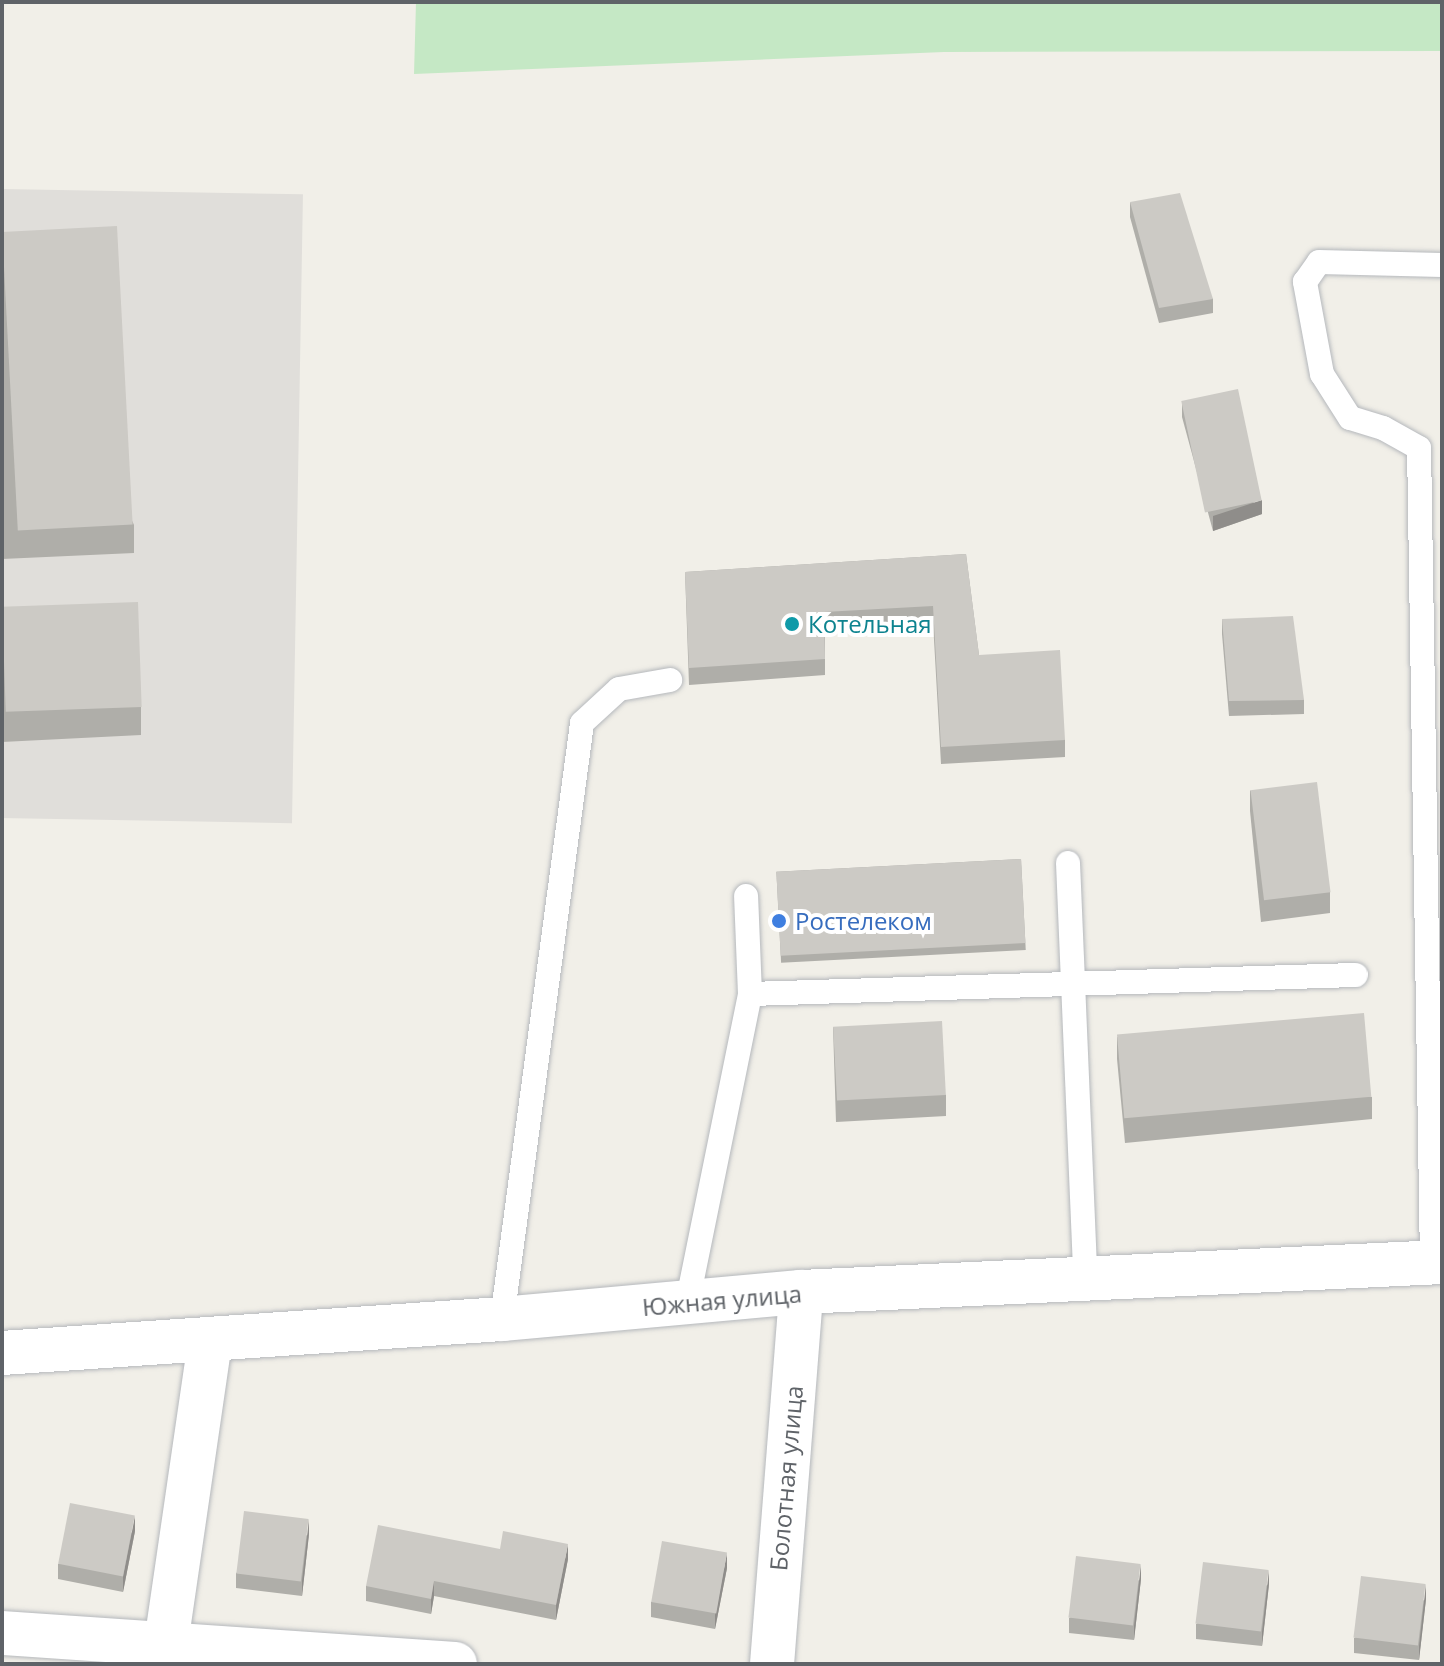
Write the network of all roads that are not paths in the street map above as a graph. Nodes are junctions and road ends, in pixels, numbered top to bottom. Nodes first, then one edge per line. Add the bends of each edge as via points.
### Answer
1 (1442, 265) edge
2 (670, 680) dead end
3 (1068, 863) dead end
4 (746, 896) dead end
5 (1356, 975) dead end
6 (1071, 984) junction
7 (750, 994) junction
8 (1437, 1262) edge
9 (1085, 1277) junction
10 (801, 1292) junction
11 (687, 1304) junction
12 (502, 1319) junction
13 (210, 1340) junction
14 (2, 1353) edge
15 (2, 1633) edge
16 (165, 1654) edge
17 (455, 1664) edge
18 (772, 1664) edge

1 - 8 lane via 1319,262 1305,282 1322,374 1350,418 1419,448
2 - 12 lane via 619,689 582,723
3 - 6 lane
4 - 7 lane
5 - 6 lane
6 - 7 lane
6 - 9 lane
7 - 11 lane
8 - 9 street, Южная улица
9 - 10 street, Южная улица
10 - 11 street, Южная улица
10 - 18 street, Болотная улица
11 - 12 street, Южная улица
12 - 13 street, Южная улица
13 - 14 street, Южная улица
13 - 16 street
15 - 16 street
16 - 17 street

